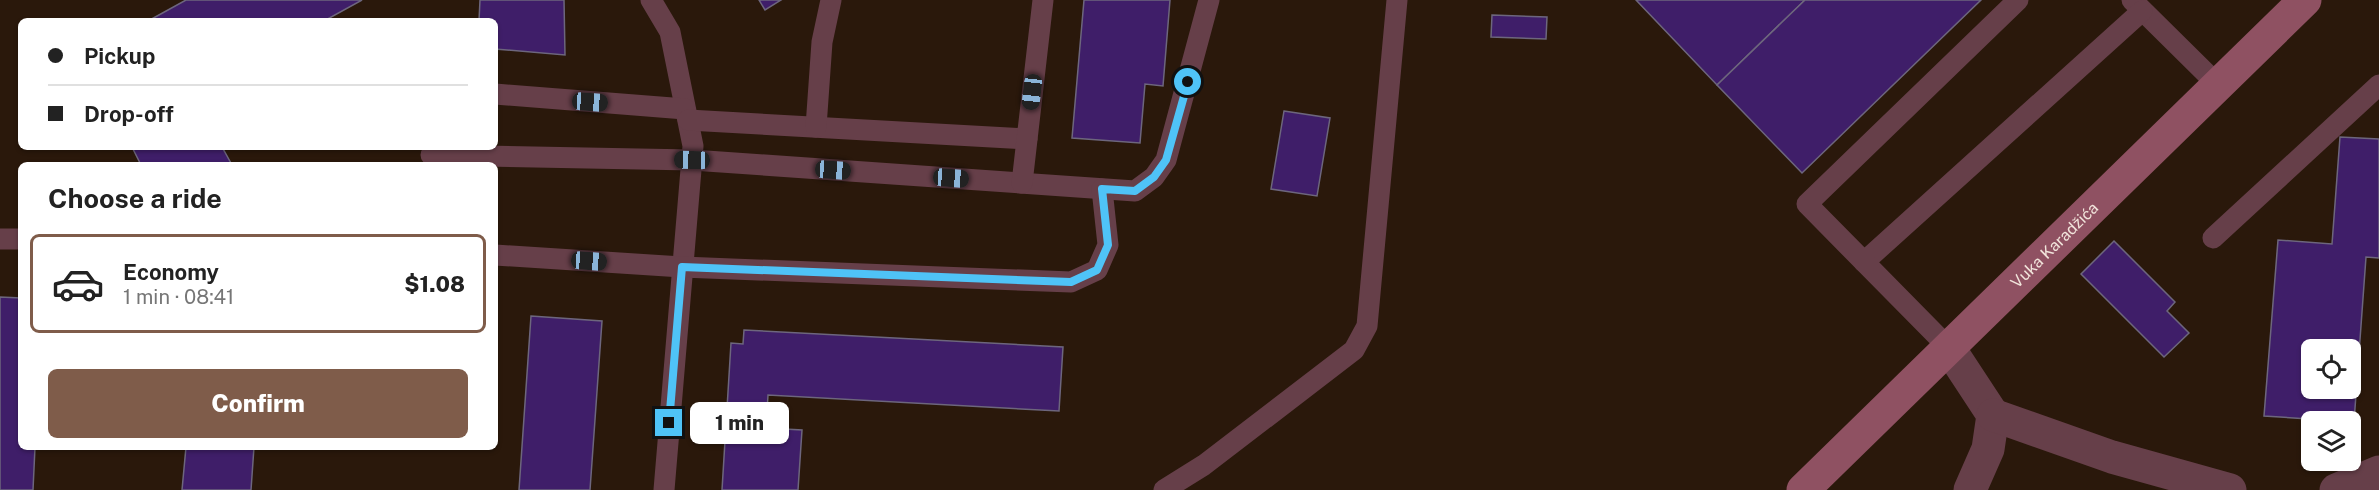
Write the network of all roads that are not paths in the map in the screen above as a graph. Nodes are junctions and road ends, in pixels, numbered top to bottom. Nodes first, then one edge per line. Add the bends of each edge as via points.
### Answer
1 (651, 0) edge
2 (831, 0) edge
3 (1043, 0) edge
4 (1209, 0) edge
5 (1397, 0) edge
6 (2018, 0) edge
7 (2305, 0) edge
8 (2137, 5) edge
9 (2218, 85) junction
10 (2379, 85) edge
11 (498, 94) edge
12 (687, 114) junction
13 (816, 127) junction
14 (1027, 139) junction
15 (431, 155) dead end
16 (692, 160) junction
17 (1022, 183) junction
18 (1102, 189) junction
19 (2213, 238) dead end
20 (0, 239) edge
21 (18, 239) edge
22 (498, 255) edge
23 (1864, 262) junction
24 (682, 267) junction
25 (1950, 348) junction
26 (1993, 415) junction
27 (2379, 472) edge
28 (1968, 488) edge
29 (664, 490) edge
30 (1164, 490) edge
31 (1803, 490) edge
32 (2230, 490) edge
33 (2336, 490) edge

1 - 12 lane via 670,32
2 - 13 lane via 822,42
3 - 14 lane
4 - 18 lane via 1166,160 1154,177 1135,191
5 - 30 lane via 1367,326 1354,350 1204,465
6 - 23 lane via 1807,204
7 - 9 street, Vuka Karadžića
8 - 9 lane
8 - 23 lane
9 - 25 street, Vuka Karadžića
10 - 19 lane
11 - 12 lane
12 - 13 lane
12 - 16 lane
13 - 14 lane
14 - 17 lane
15 - 16 lane
16 - 17 lane
16 - 24 lane
17 - 18 lane
18 - 24 lane via 1108,245 1097,270 1071,282
20 - 21 lane
22 - 24 lane
23 - 25 lane
24 - 29 lane
25 - 26 street
25 - 31 street, Vuka Karadžića
26 - 28 street via 1988,449
26 - 32 street via 2112,458
27 - 33 street

